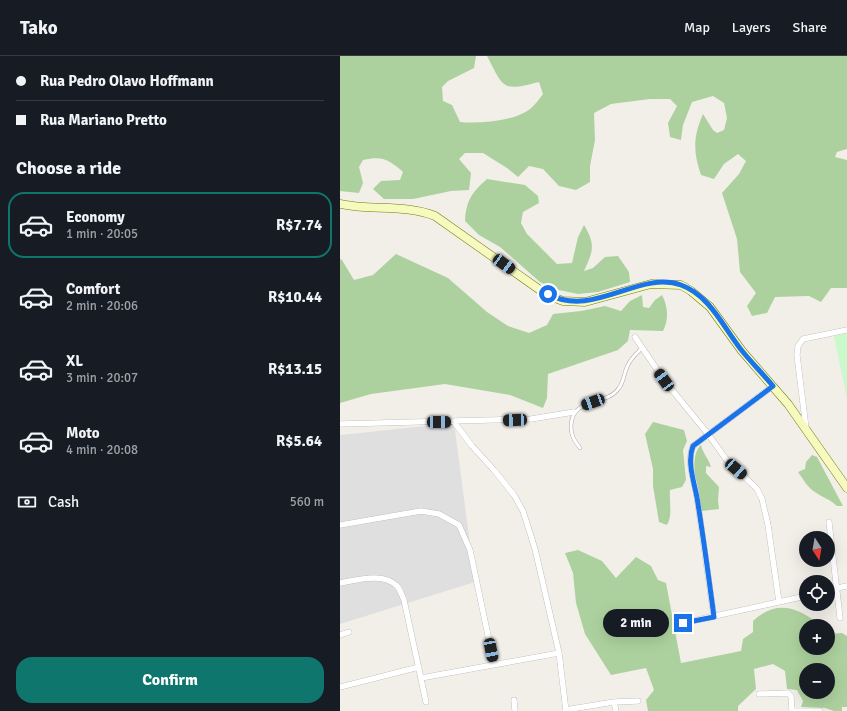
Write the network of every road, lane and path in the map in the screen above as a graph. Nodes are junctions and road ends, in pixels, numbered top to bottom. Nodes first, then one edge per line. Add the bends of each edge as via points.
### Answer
1 (340, 204) edge
2 (847, 330) edge
3 (635, 337) dead end
4 (642, 348) junction
5 (773, 386) junction
6 (574, 412) junction
7 (454, 422) junction
8 (340, 424) edge
9 (806, 430) junction
10 (708, 434) junction
11 (580, 448) dead end
12 (847, 488) edge
13 (829, 522) dead end
14 (340, 525) edge
15 (834, 575) edge
16 (340, 583) edge
17 (847, 586) edge
18 (835, 588) joint
19 (799, 598) edge
20 (779, 602) junction
21 (714, 617) junction
22 (840, 618) dead end
23 (683, 623) dead end
24 (349, 632) dead end
25 (340, 635) edge
26 (558, 653) junction
27 (494, 664) junction
28 (419, 667) junction
29 (421, 678) junction
30 (340, 687) edge
31 (759, 694) dead end
32 (514, 700) dead end
33 (638, 701) dead end
34 (426, 702) dead end
35 (614, 702) junction
36 (566, 710) edge
37 (515, 711) edge
38 (616, 711) edge
39 (792, 711) edge
40 (820, 711) edge

1 - 5 street via 367,209 415,211 436,216 540,290 563,301 585,302 651,284 681,285 702,298 742,351
2 - 9 street via 803,339 798,346
3 - 4 street
4 - 6 lane via 628,365 616,391
4 - 10 street via 664,380
5 - 9 street
5 - 10 street
6 - 7 street via 531,419
6 - 11 lane via 571,434
7 - 8 street
7 - 26 street via 514,495 523,511 535,549
9 - 12 street
10 - 20 street via 726,459 757,489 762,499
10 - 21 street via 693,446 690,457
13 - 15 street
14 - 27 street via 421,511 439,514 459,525 470,550
16 - 28 street via 366,578 385,579 398,586 404,600
17 - 18 street
18 - 22 street
19 - 20 street
20 - 21 street
21 - 23 street
24 - 25 street
26 - 27 street
26 - 36 street
27 - 29 street
28 - 29 street
28 - 30 street
29 - 34 street
31 - 39 street via 788,693 791,696
32 - 37 street
33 - 35 street
35 - 36 street
35 - 38 street
39 - 40 street

